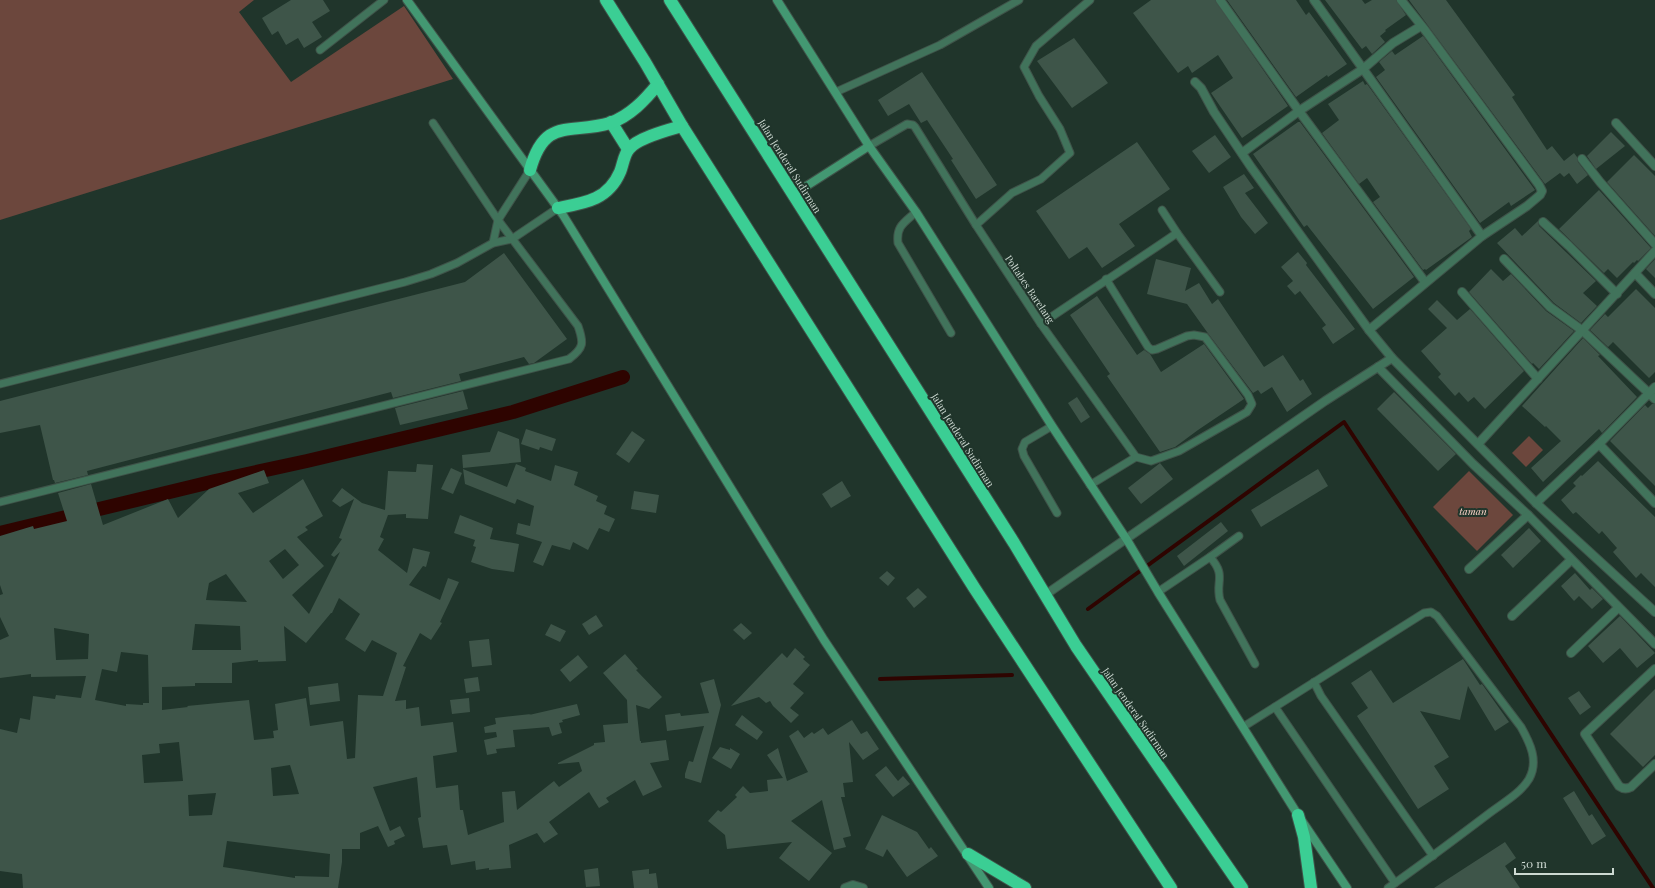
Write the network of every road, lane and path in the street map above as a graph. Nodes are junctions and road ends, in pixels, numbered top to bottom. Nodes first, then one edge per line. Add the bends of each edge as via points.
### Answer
1 (384, 0) edge
2 (407, 0) edge
3 (606, 0) edge
4 (670, 0) edge
5 (777, 0) edge
6 (1019, 0) edge
7 (1090, 0) edge
8 (1220, 0) edge
9 (1314, 0) edge
10 (1401, 0) edge
11 (1421, 26) junction
12 (320, 50) dead end
13 (1363, 69) junction
14 (1195, 82) dead end
15 (658, 84) junction
16 (836, 92) junction
17 (1299, 111) junction
18 (611, 122) junction
19 (433, 123) dead end
20 (1616, 123) dead end
21 (682, 126) junction
22 (869, 146) junction
23 (628, 149) junction
24 (1242, 153) junction
25 (1582, 160) dead end
26 (1655, 166) edge
27 (530, 170) junction
28 (794, 194) junction
29 (558, 208) junction
30 (1162, 210) dead end
31 (916, 212) junction
32 (498, 220) junction
33 (1543, 222) dead end
34 (976, 225) junction
35 (1176, 233) junction
36 (1482, 236) junction
37 (512, 239) junction
38 (493, 242) junction
39 (1655, 244) edge
40 (1655, 251) edge
41 (1504, 259) dead end
42 (1635, 273) junction
43 (1106, 279) junction
44 (1425, 282) junction
45 (1220, 292) dead end
46 (1462, 292) dead end
47 (1617, 294) junction
48 (1655, 294) edge
49 (1041, 324) junction
50 (1369, 330) junction
51 (1583, 331) junction
52 (952, 333) dead end
53 (1392, 358) junction
54 (1378, 367) junction
55 (1538, 379) junction
56 (0, 384) edge
57 (1652, 390) edge
58 (1655, 399) edge
59 (1052, 426) junction
60 (1478, 444) junction
61 (1599, 444) junction
62 (1136, 457) junction
63 (1090, 485) junction
64 (0, 502) edge
65 (1536, 502) junction
66 (1655, 503) edge
67 (1057, 513) dead end
68 (1528, 515) junction
69 (1238, 536) dead end
70 (1127, 540) junction
71 (1210, 557) junction
72 (1571, 560) junction
73 (1469, 569) dead end
74 (1158, 592) junction
75 (1045, 595) junction
76 (1618, 608) junction
77 (1655, 612) edge
78 (1512, 616) dead end
79 (1655, 644) edge
80 (1571, 653) dead end
81 (1255, 664) dead end
82 (1655, 669) edge
83 (1314, 682) junction
84 (1274, 707) junction
85 (1243, 727) junction
86 (1655, 764) edge
87 (1298, 814) junction
88 (968, 854) junction
89 (1433, 856) junction
90 (1395, 883) junction
91 (844, 888) edge
92 (863, 888) edge
93 (988, 888) edge
94 (1025, 888) edge
95 (1171, 888) edge
96 (1242, 888) edge
97 (1311, 888) edge
98 (1347, 888) edge
99 (1388, 888) edge

1 - 12 lane
2 - 27 street
3 - 15 highway
4 - 28 highway, Jalan Jenderal Sudirman
5 - 16 street
6 - 16 lane via 940,45
7 - 34 lane via 1036,46 1024,67 1060,129 1070,153 1041,179 1012,192
8 - 17 street
9 - 13 street
10 - 11 street
11 - 13 street via 1393,43
11 - 36 street via 1542,188 1540,195 1527,206
13 - 17 street
13 - 36 street
14 - 24 street
15 - 18 highway via 635,108
15 - 21 highway
16 - 22 street
17 - 24 street
17 - 44 street
18 - 23 highway
18 - 27 highway via 565,130 550,136 537,149
19 - 32 lane
20 - 26 street
21 - 23 highway via 644,138
21 - 95 highway via 975,589
22 - 28 street
22 - 31 street
22 - 34 lane, Poltabes Barelang via 908,124 913,125
23 - 29 highway via 615,183 601,197
24 - 50 street
25 - 39 street
27 - 29 street
27 - 32 lane
28 - 75 highway, Jalan Jenderal Sudirman
29 - 37 lane
29 - 88 street via 824,640 952,834
30 - 35 lane
31 - 52 lane via 897,233 898,244
31 - 59 street
32 - 37 lane
32 - 38 lane
33 - 47 street
34 - 49 lane, Poltabes Barelang
35 - 43 lane
35 - 45 lane
36 - 44 street
37 - 38 lane
37 - 64 lane via 578,326 582,345 569,359
38 - 56 lane via 457,263 405,282
40 - 42 street
41 - 51 street via 1550,307
42 - 47 street
42 - 48 street
43 - 49 lane
43 - 62 lane via 1148,347 1152,350 1163,348 1194,335 1205,337 1252,404 1247,412 1179,451 1151,461
44 - 50 street
46 - 55 street
47 - 51 street
49 - 62 lane, Poltabes Barelang
50 - 53 street
51 - 55 street
51 - 57 street
53 - 54 street
53 - 60 street
54 - 68 street via 1468,459
54 - 70 street via 1165,511
55 - 60 street
57 - 58 street
57 - 61 street
59 - 63 street
59 - 67 lane via 1025,442 1022,449
60 - 65 street
61 - 65 street
61 - 66 street
62 - 63 lane
63 - 70 street
65 - 77 street
68 - 72 street
68 - 73 street
69 - 71 lane
70 - 74 street
70 - 75 street
71 - 74 lane
71 - 81 lane via 1220,574 1220,600
72 - 76 street
72 - 78 street
74 - 85 street
75 - 96 highway, Jalan Jenderal Sudirman via 1076,646
76 - 79 street
76 - 80 street
82 - 86 street via 1585,734 1622,788 1631,787
83 - 84 lane
83 - 89 lane via 1321,696
83 - 89 lane via 1424,612 1431,612 1442,622 1521,727 1531,745 1534,760 1529,778 1516,793
84 - 85 lane
84 - 90 lane
85 - 87 street
87 - 97 highway
87 - 98 street
88 - 93 street
88 - 94 highway
89 - 90 lane
90 - 99 lane
91 - 92 street via 853,885

